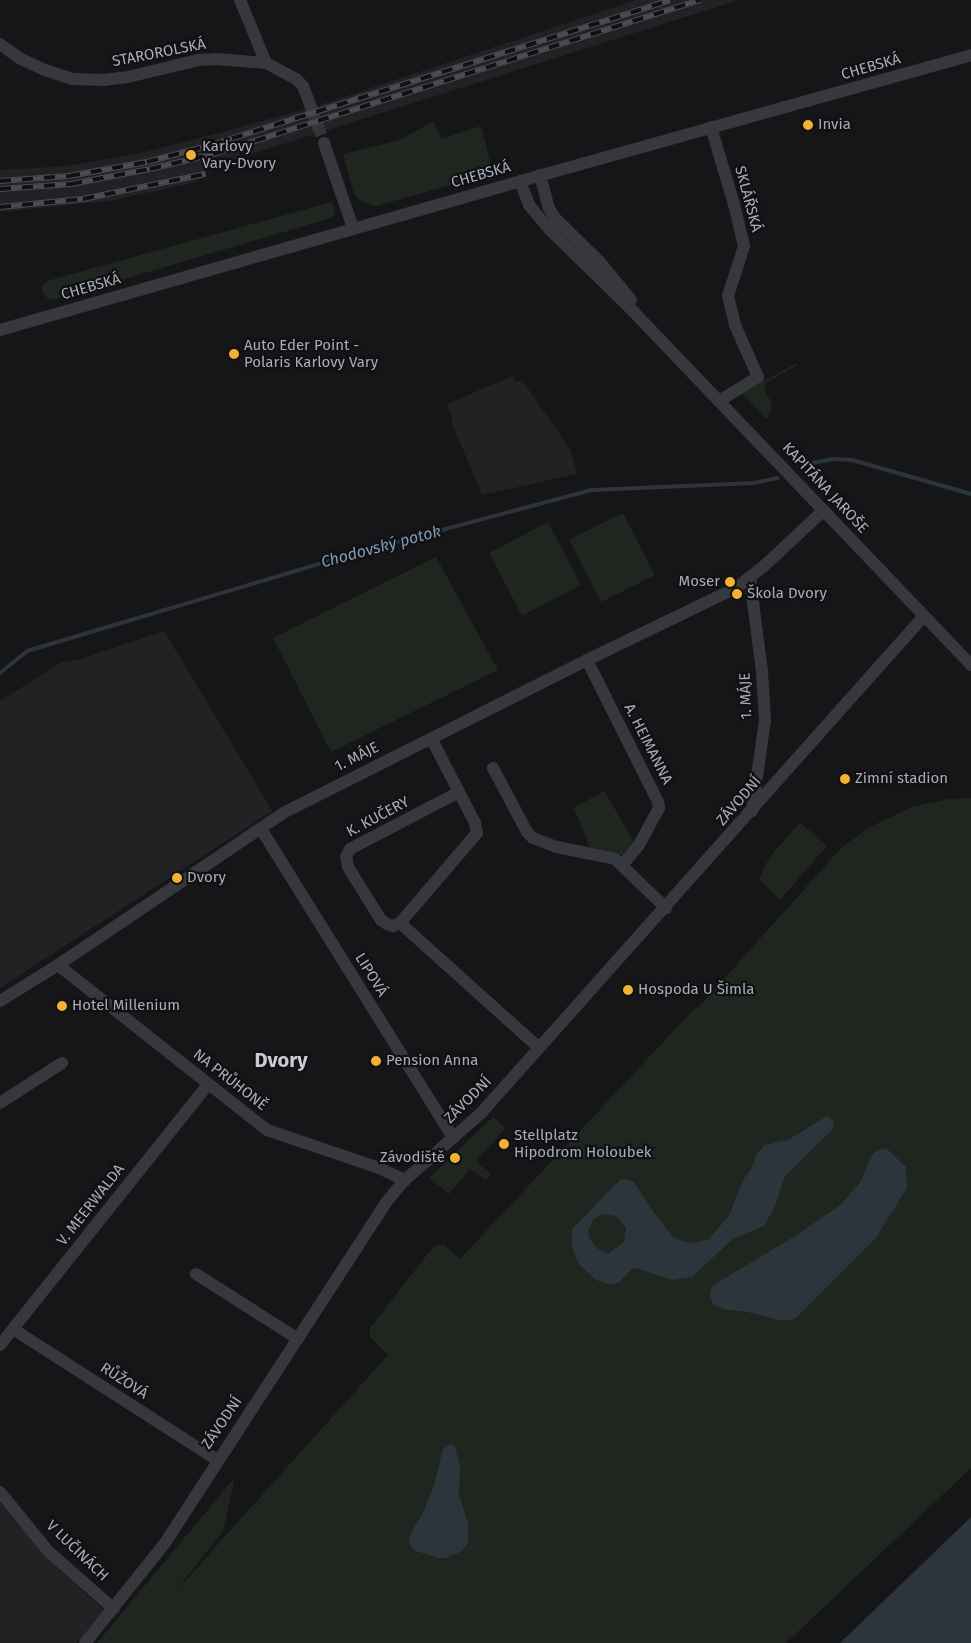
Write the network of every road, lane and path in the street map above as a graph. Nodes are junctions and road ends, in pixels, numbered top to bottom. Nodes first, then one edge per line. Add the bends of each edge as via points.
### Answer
1 (240, 0) edge
2 (0, 44) edge
3 (971, 55) edge
4 (266, 62) junction
5 (312, 107) tunnel mouth
6 (711, 128) junction
7 (324, 143) tunnel mouth
8 (540, 175) junction
9 (520, 181) junction
10 (353, 228) junction
11 (0, 330) edge
12 (655, 333) junction
13 (719, 401) junction
14 (824, 510) junction
15 (750, 578) junction
16 (923, 617) junction
17 (587, 660) junction
18 (971, 665) edge
19 (431, 738) junction
20 (492, 768) dead end
21 (459, 792) junction
22 (752, 811) junction
23 (261, 829) junction
24 (622, 865) junction
25 (666, 908) junction
26 (400, 923) junction
27 (58, 966) junction
28 (0, 1001) edge
29 (538, 1047) junction
30 (62, 1063) dead end
31 (208, 1084) junction
32 (0, 1102) edge
33 (453, 1138) junction
34 (405, 1180) junction
35 (196, 1274) dead end
36 (13, 1329) junction
37 (298, 1339) junction
38 (0, 1346) edge
39 (217, 1460) junction
40 (0, 1492) edge
41 (114, 1609) junction
42 (85, 1643) edge

1 - 4 street
2 - 4 street, STAROROLSKÁ via 44,70 73,79 128,77 217,59
3 - 6 street, CHEBSKÁ
4 - 5 street, STAROROLSKÁ via 296,79 303,86
6 - 8 street, CHEBSKÁ
6 - 13 street, SKLÁŘSKÁ via 744,246 728,296 735,325 758,377
7 - 10 street
8 - 9 street, CHEBSKÁ
8 - 12 street, KAPITÁNA JAROŠE via 555,218 600,262
9 - 10 street, CHEBSKÁ
9 - 12 street, KAPITÁNA JAROŠE via 529,205 549,229
10 - 11 street, CHEBSKÁ
12 - 13 street, KAPITÁNA JAROŠE
13 - 14 street, KAPITÁNA JAROŠE
14 - 15 street, 1. MÁJE
14 - 16 street, KAPITÁNA JAROŠE
15 - 17 street, 1. MÁJE via 736,588
15 - 22 street, 1. MÁJE via 762,672 764,720
16 - 18 street, KAPITÁNA JAROŠE
16 - 22 street, ZÁVODNÍ
17 - 19 street, 1. MÁJE
17 - 24 street, A. HEIMANNA via 658,802 659,808 639,845
19 - 21 street
19 - 23 street, 1. MÁJE via 294,808
20 - 24 street via 533,838 615,860
21 - 26 street via 477,833
21 - 26 street, K. KUČERY via 350,849 346,857 348,867 381,920 393,926
22 - 25 street, ZÁVODNÍ
23 - 27 street, 1. MÁJE
23 - 33 street, LIPOVÁ
24 - 25 street
25 - 29 street, ZÁVODNÍ
26 - 29 street, K. KUČERY
27 - 28 street, 1. MÁJE
27 - 31 street, NA PRŮHONĚ
29 - 33 street, ZÁVODNÍ via 482,1112
30 - 32 street
31 - 34 street, NA PRŮHONĚ via 267,1130
31 - 36 street, V. MEERWALDA
33 - 34 street, ZÁVODNÍ
34 - 37 street, ZÁVODNÍ via 388,1200
35 - 37 street
36 - 38 street, V. MEERWALDA
36 - 39 street, RŮŽOVÁ
37 - 39 street, ZÁVODNÍ
39 - 41 street, ZÁVODNÍ via 165,1543
40 - 41 street, V LUČINÁCH via 49,1552
41 - 42 street, ZÁVODNÍ

